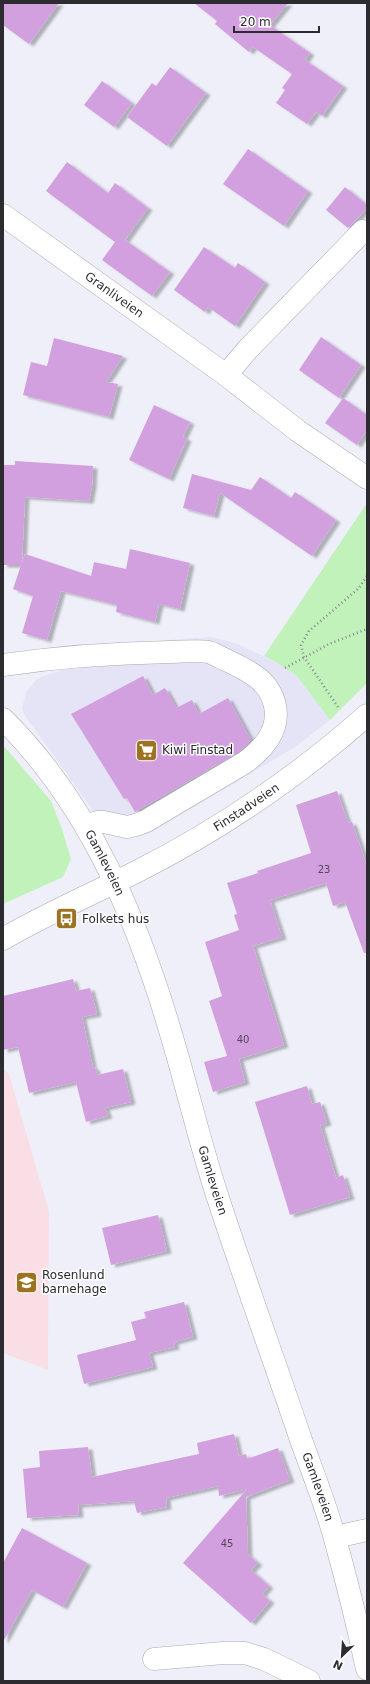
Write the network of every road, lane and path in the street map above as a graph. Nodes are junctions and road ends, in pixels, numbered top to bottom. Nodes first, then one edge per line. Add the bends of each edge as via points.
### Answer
1 (3, 215) edge
2 (363, 231) dead end
3 (226, 375) junction
4 (367, 478) edge
5 (367, 576) edge
6 (367, 629) edge
7 (304, 657) junction
8 (3, 665) edge
9 (340, 708) dead end
10 (367, 715) edge
11 (3, 719) edge
12 (87, 828) junction
13 (115, 882) junction
14 (3, 939) edge
15 (367, 1530) edge
16 (335, 1536) junction
17 (154, 1658) dead end
18 (367, 1669) edge
19 (309, 1681) edge

1 - 3 street, Granliveien
2 - 3 street
3 - 4 street, Granliveien via 298,431
5 - 7 path via 359,588 309,631 301,645
6 - 7 path
7 - 9 path
8 - 12 street via 81,656 209,652 251,672 269,692 276,713 273,729 266,745 257,754 146,821 127,827 97,822
10 - 13 street, Finstadveien via 305,766 254,802 217,826
11 - 12 street, Gamleveien via 47,769
12 - 13 street, Gamleveien
13 - 14 street, Finstadveien
13 - 16 street, Gamleveien via 132,922 174,1041 217,1196
15 - 16 street
16 - 18 street, Gamleveien
17 - 19 street via 245,1653 264,1659

